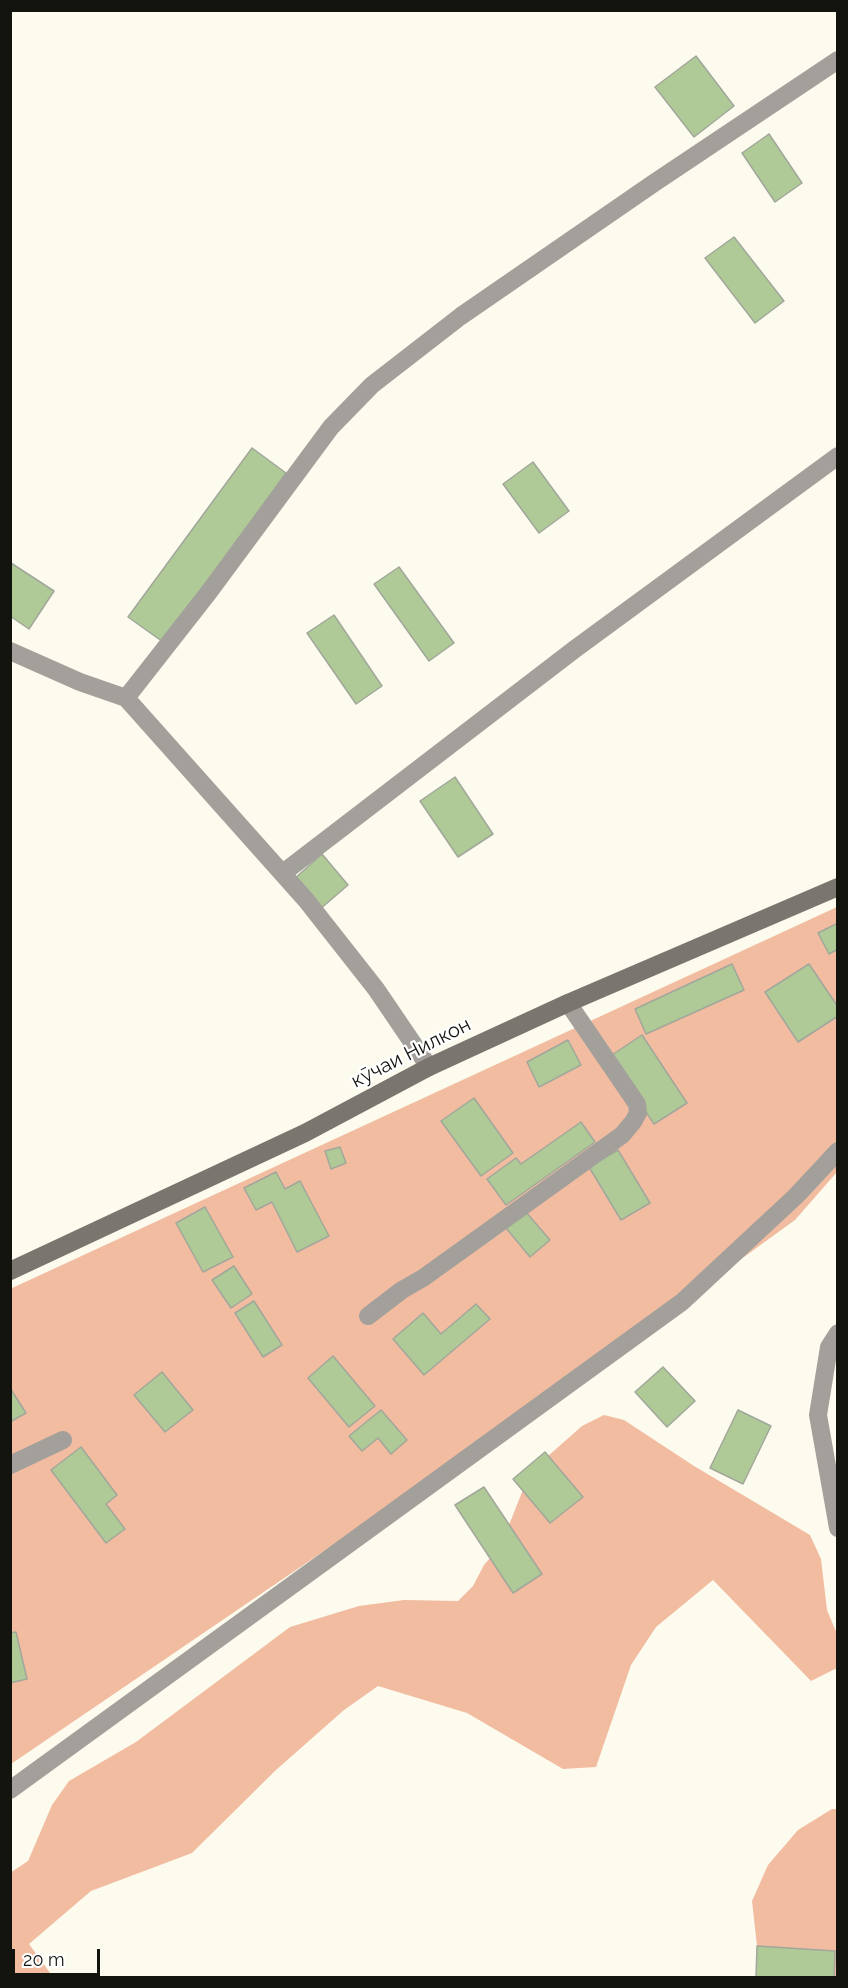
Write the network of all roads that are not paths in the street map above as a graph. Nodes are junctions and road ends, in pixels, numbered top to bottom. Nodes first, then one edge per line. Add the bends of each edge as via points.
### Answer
1 (837, 60) edge
2 (837, 456) edge
3 (10, 651) edge
4 (126, 698) junction
5 (283, 873) junction
6 (837, 887) edge
7 (568, 1003) junction
8 (429, 1067) junction
9 (837, 1151) edge
10 (10, 1271) edge
11 (368, 1316) dead end
12 (837, 1333) edge
13 (63, 1440) dead end
14 (10, 1465) edge
15 (837, 1528) edge
16 (10, 1790) edge

1 - 4 street via 461,316 372,385 331,427
2 - 5 street via 575,649
3 - 4 street
4 - 5 street
5 - 8 street via 376,989
6 - 7 street, кӯчаи Нилкон
7 - 8 street, кӯчаи Нилкон
7 - 11 street via 637,1104 633,1122 622,1135
8 - 10 street, кӯчаи Нилкон via 304,1133
9 - 16 street via 796,1196 682,1302
12 - 15 street via 829,1347 818,1415
13 - 14 street

